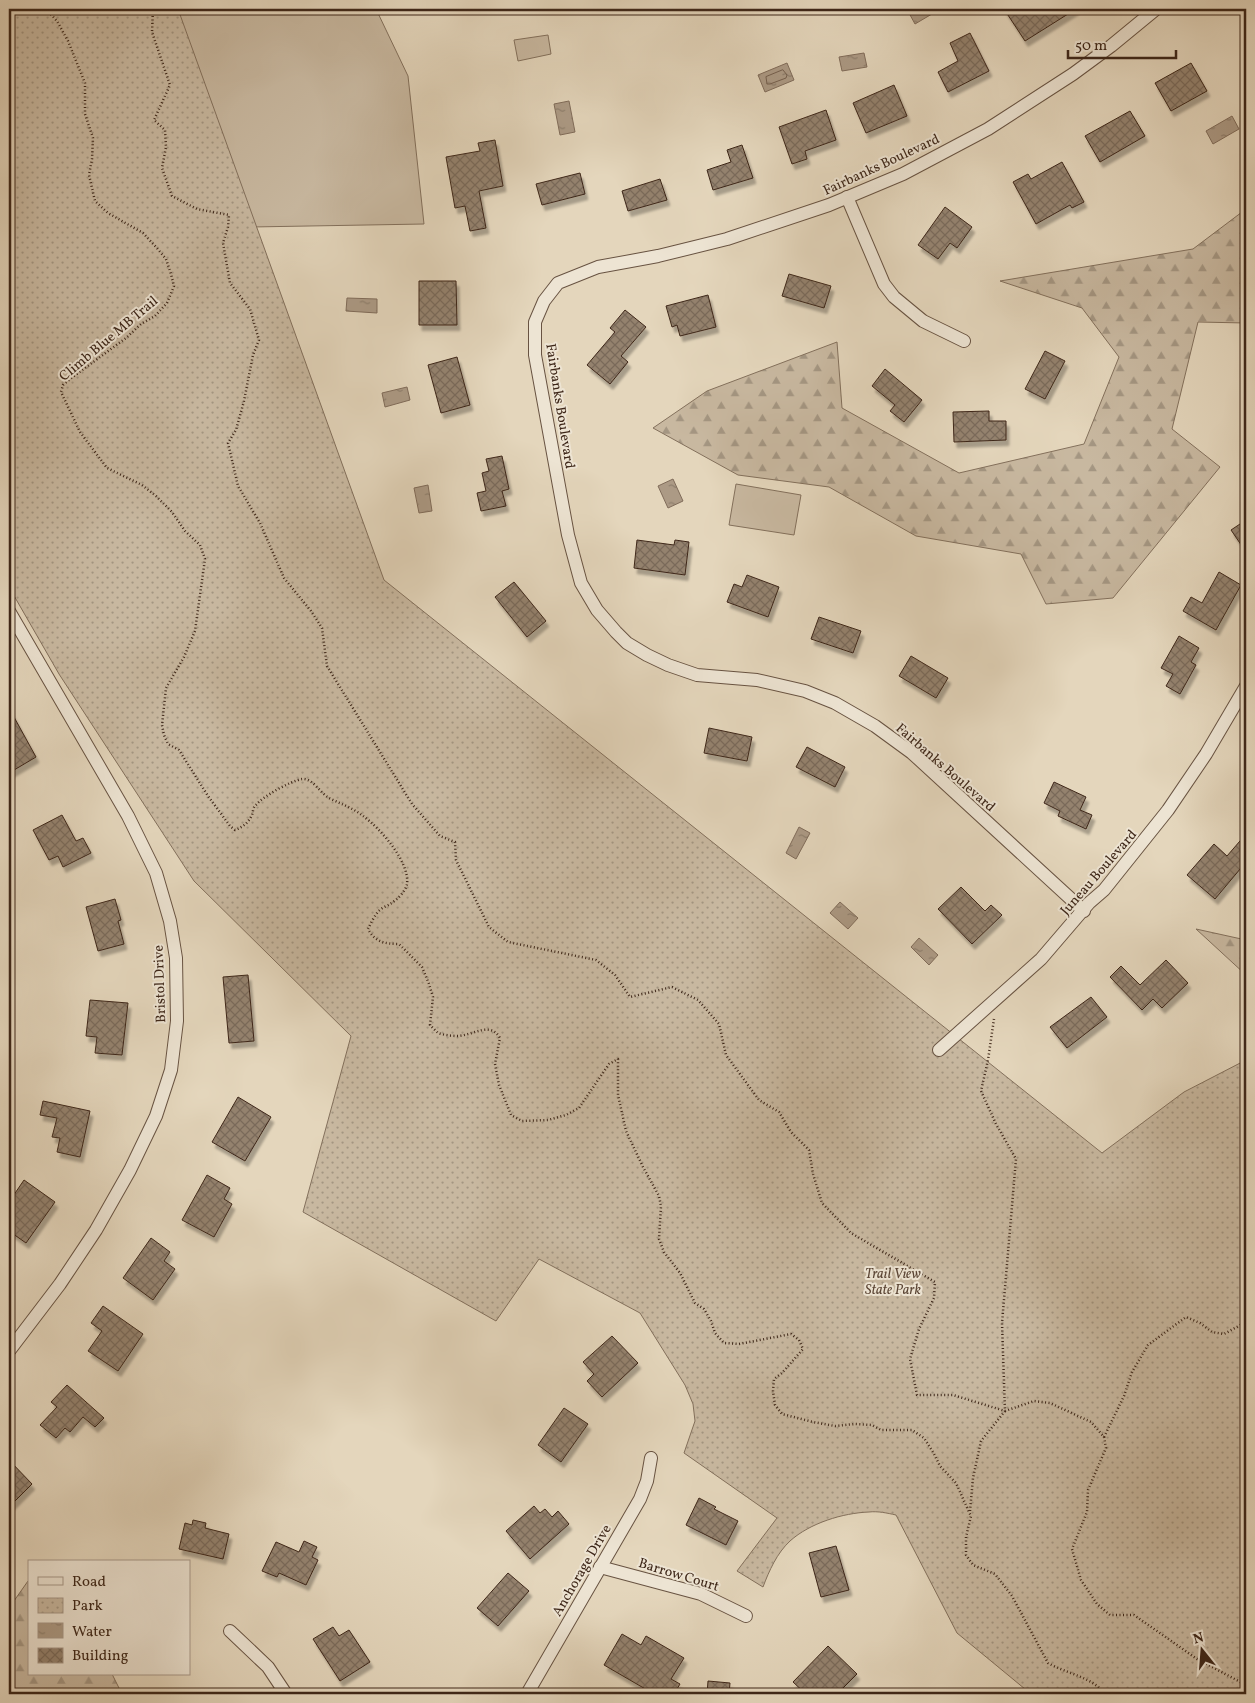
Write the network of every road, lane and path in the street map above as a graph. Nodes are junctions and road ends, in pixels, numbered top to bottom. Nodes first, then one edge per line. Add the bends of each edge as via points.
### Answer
1 (46, 9) edge
2 (153, 9) edge
3 (1156, 9) edge
4 (848, 197) junction
5 (964, 341) dead end
6 (9, 611) edge
7 (1246, 686) edge
8 (1084, 911) junction
9 (997, 1000) junction
10 (939, 1050) dead end
11 (1246, 1322) edge
12 (9, 1351) edge
13 (1005, 1411) junction
14 (1104, 1437) junction
15 (651, 1458) dead end
16 (970, 1512) junction
17 (600, 1567) junction
18 (746, 1616) dead end
19 (230, 1631) dead end
20 (1246, 1685) edge
21 (286, 1694) edge
22 (527, 1694) edge
23 (1104, 1694) edge

1 - 16 path, Climb Blue MB Trail via 68,41 85,83 86,114 92,138 89,175 95,201 156,247 166,259 174,286 167,302 155,316 70,379 61,392 94,453 107,468 142,485 156,496 200,545 205,559 195,631 166,688 162,725 168,744 179,750 208,796 235,830 244,826 255,805 264,798 283,786 304,779 372,823 402,862 407,887 391,904 380,910 368,929 378,941 399,944 422,967 433,997 430,1025 438,1033 460,1036 488,1029 496,1032 500,1038 494,1064 499,1085 510,1115 522,1121 548,1120 579,1108 609,1064 618,1059 618,1095 626,1131 662,1206 659,1238 664,1252 680,1273 695,1304 704,1309 715,1333 724,1343 739,1344 791,1334 803,1349 774,1379 775,1406 782,1414 836,1426 855,1424 872,1425 881,1430 912,1430 924,1438 940,1466 956,1482
2 - 13 path via 152,32 170,85 154,120 165,130 162,168 172,196 197,209 229,215 223,242 230,283 250,309 259,340 236,430 228,443 238,486 260,524 284,578 322,628 328,666 337,682 412,804 440,836 455,842 456,860 489,927 508,942 596,960 615,975 630,997 672,987 698,1000 719,1024 726,1055 759,1100 778,1112 808,1150 822,1203 850,1233 935,1282 934,1298 919,1329 910,1359 917,1395 953,1395
3 - 4 street, Fairbanks Boulevard via 1073,74 988,129 902,174
4 - 5 street via 884,284 894,297 923,321
4 - 8 street, Fairbanks Boulevard via 727,239 598,268 558,283 544,301 536,322 535,355 568,534 581,583 597,610 616,632 647,655 696,675 757,680 805,691 835,703 875,726 912,753
6 - 12 street, Bristol Drive via 128,816 156,873 176,958 177,1021 171,1070 156,1116 130,1170 60,1284
7 - 8 street, Juneau Boulevard via 1168,810
8 - 9 street, Juneau Boulevard via 1041,959
9 - 10 street, Juneau Boulevard
9 - 13 path via 981,1091 1016,1159 1002,1323
11 - 14 path via 1224,1334 1212,1332 1186,1317 1148,1345 1132,1372
13 - 14 path via 1034,1401 1050,1403 1091,1422
13 - 16 path via 981,1441
14 - 20 path via 1106,1448 1088,1490 1087,1512 1072,1549 1081,1580 1097,1604 1110,1615 1134,1615 1197,1660
15 - 17 street, Anchorage Drive via 640,1499
16 - 23 path via 966,1555 973,1565 995,1574 1012,1596 1048,1663 1085,1679 1101,1688
17 - 18 street, Barrow Court via 701,1594
17 - 22 street, Anchorage Drive
19 - 21 street via 268,1667

